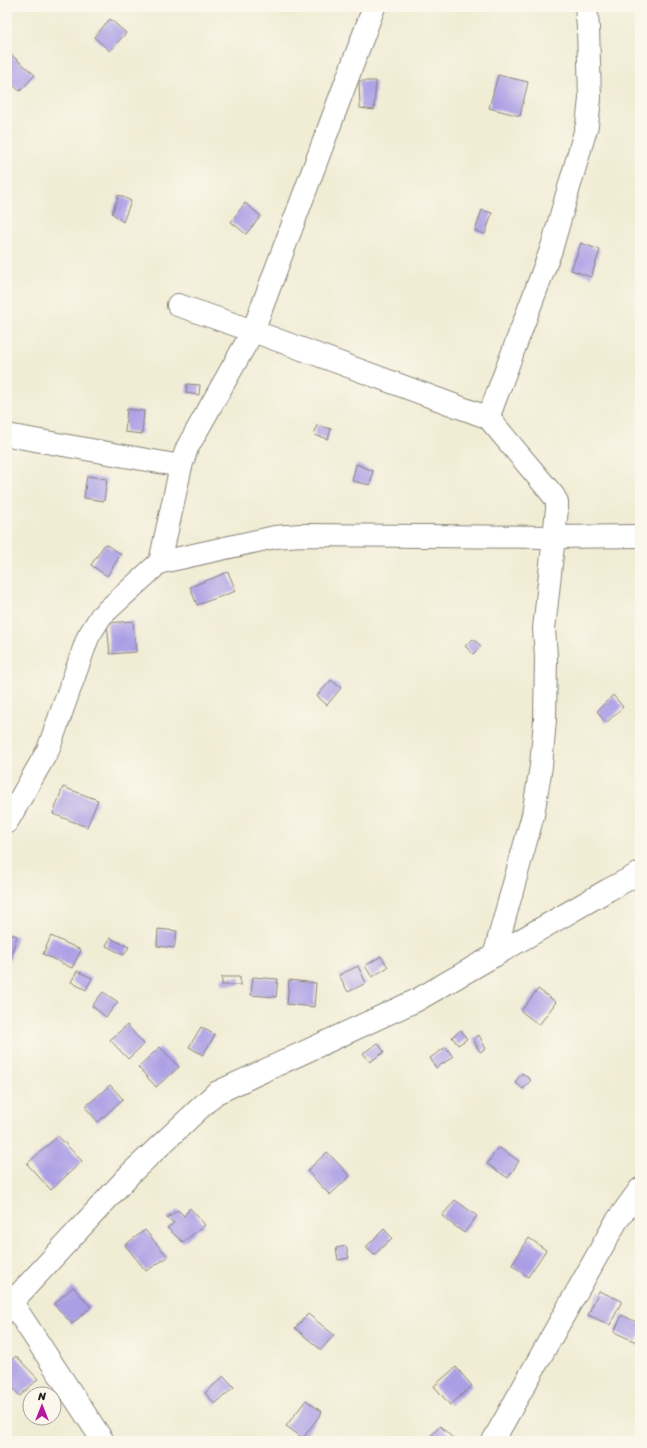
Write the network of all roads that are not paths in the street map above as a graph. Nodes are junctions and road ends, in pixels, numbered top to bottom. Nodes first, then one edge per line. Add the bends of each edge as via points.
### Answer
1 (374, 7) edge
2 (586, 7) edge
3 (178, 305) dead end
4 (253, 331) junction
5 (490, 418) junction
6 (7, 434) edge
7 (181, 466) junction
8 (640, 536) edge
9 (553, 537) junction
10 (160, 562) junction
11 (7, 822) edge
12 (640, 873) edge
13 (494, 956) junction
14 (640, 1189) edge
15 (11, 1308) edge
16 (103, 1441) edge
17 (493, 1441) edge

1 - 4 street
2 - 5 street via 590,99 587,125 551,250
3 - 4 street
4 - 5 street
4 - 7 street via 188,448
5 - 9 street via 553,495 557,509
6 - 7 street
7 - 10 street
8 - 9 street
9 - 10 street via 301,535 275,537
9 - 13 street via 544,629 545,720 541,766 533,816
10 - 11 street via 94,625 48,750
12 - 13 street
13 - 15 street via 417,1000 211,1097 132,1172
14 - 17 street via 616,1222
15 - 16 street

